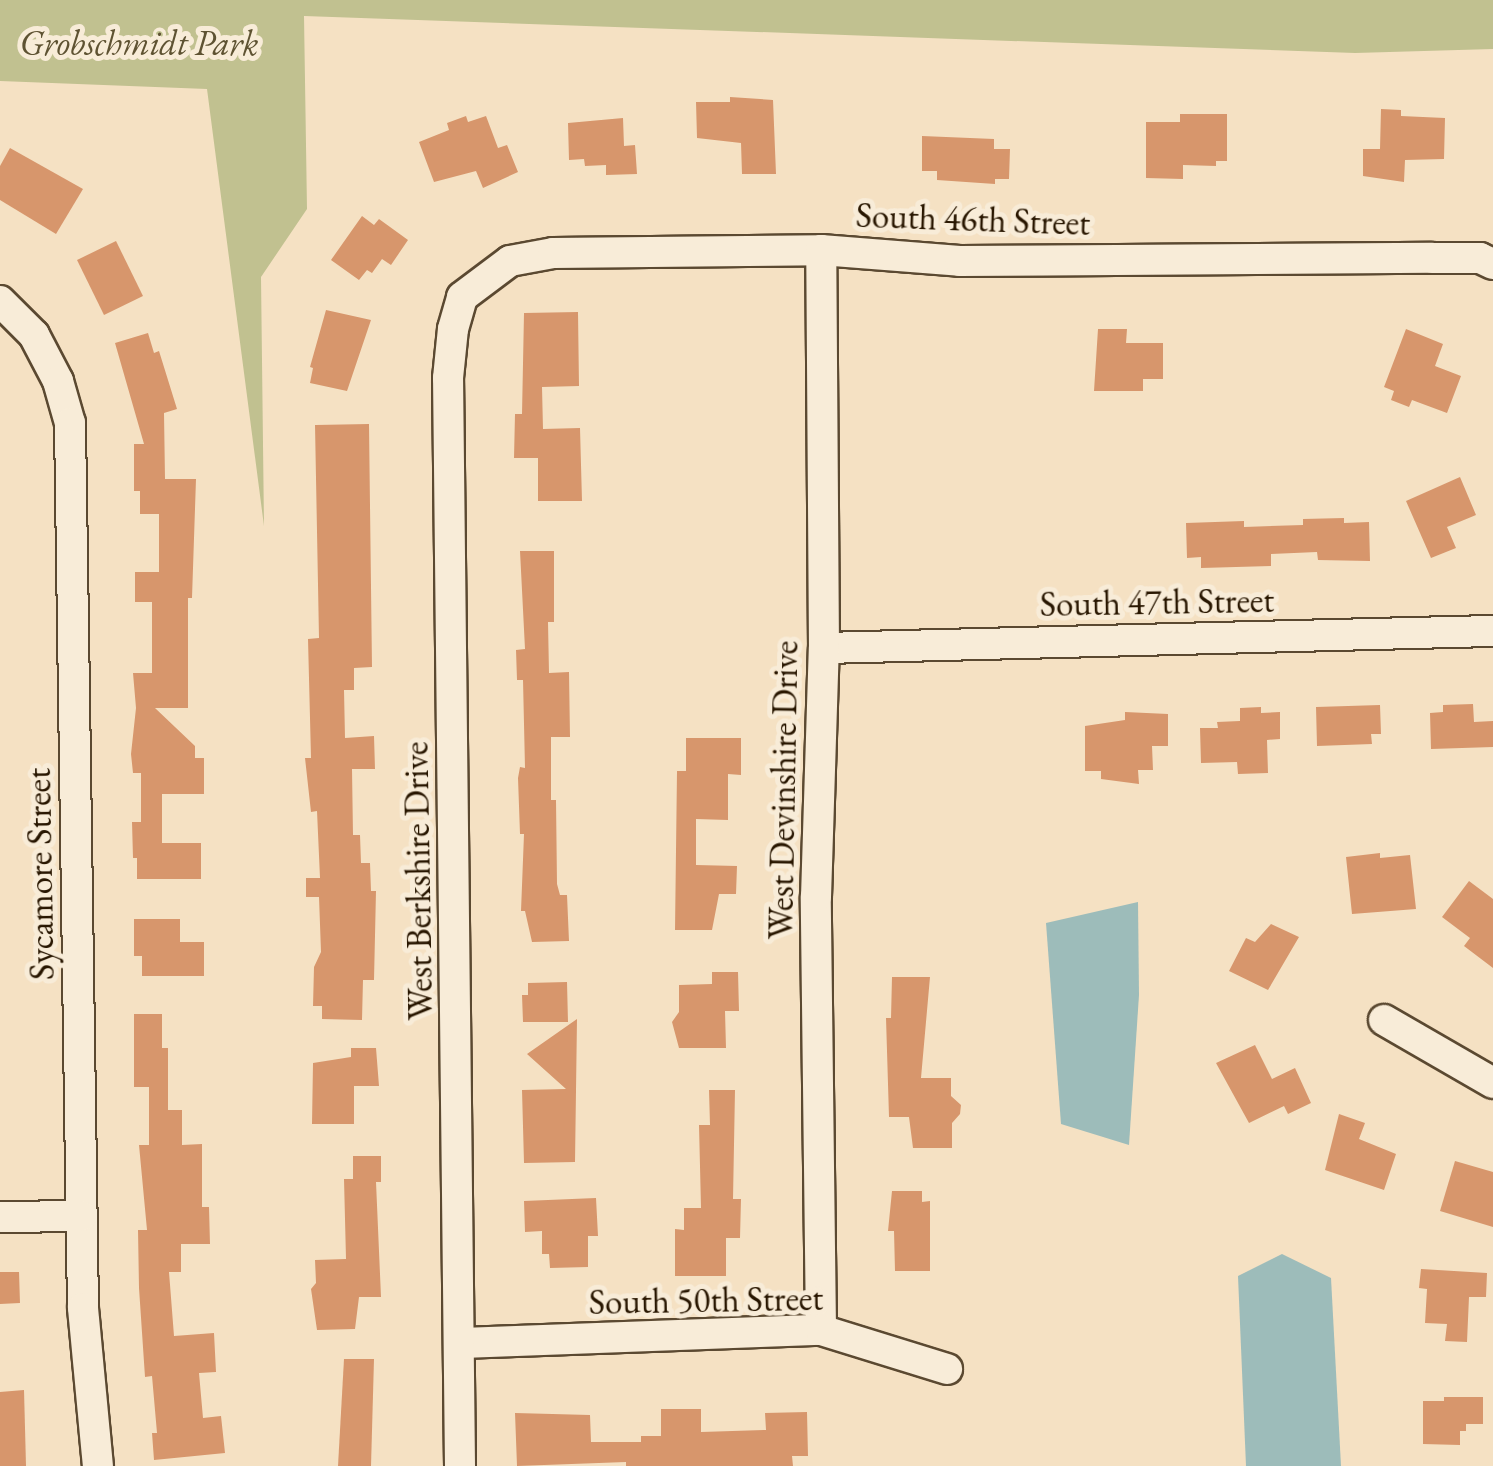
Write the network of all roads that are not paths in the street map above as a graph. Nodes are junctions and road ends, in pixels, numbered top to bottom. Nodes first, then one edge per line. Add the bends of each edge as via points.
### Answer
1 (821, 250) junction
2 (1493, 264) edge
3 (462, 297) joint
4 (0, 301) edge
5 (1493, 632) edge
6 (824, 648) junction
7 (1384, 1020) dead end
8 (1493, 1083) edge
9 (81, 1216) junction
10 (0, 1217) edge
11 (821, 1330) junction
12 (462, 1343) junction
13 (947, 1369) dead end
14 (98, 1466) edge
15 (460, 1466) edge

1 - 2 street, South 46th Street via 960,262 1480,258
1 - 3 street, South 46th Street via 554,253 510,262
1 - 6 street, West Devinshire Drive
3 - 12 street, West Berkshire Drive via 448,378
4 - 9 street, Sycamore Street via 34,335 70,423
5 - 6 street, South 47th Street
6 - 11 street, West Devinshire Drive via 816,897
7 - 8 street
9 - 10 street
9 - 14 street, Sycamore Street via 82,1308
11 - 12 street, South 50th Street
11 - 13 street, South 50th Street
12 - 15 street, West Berkshire Drive

